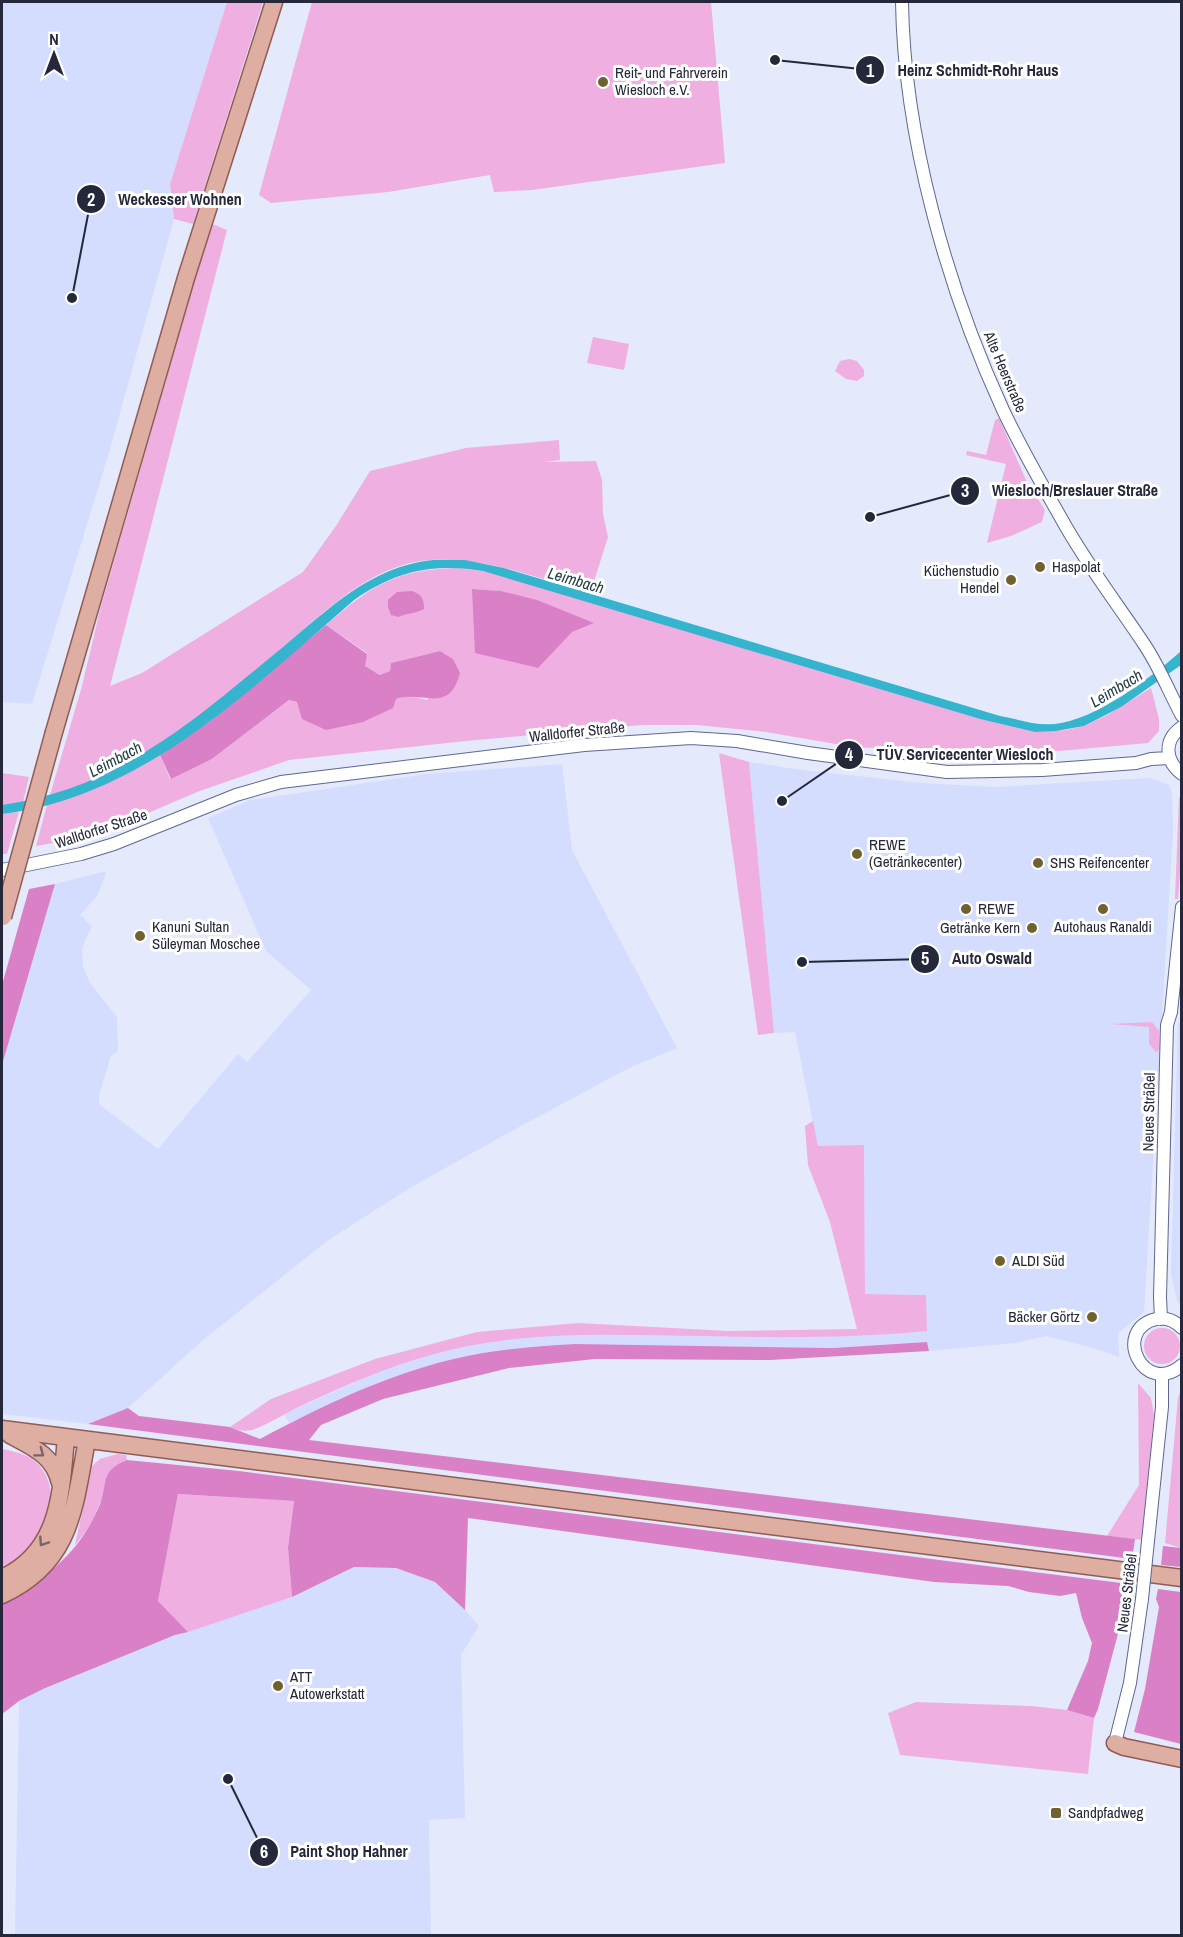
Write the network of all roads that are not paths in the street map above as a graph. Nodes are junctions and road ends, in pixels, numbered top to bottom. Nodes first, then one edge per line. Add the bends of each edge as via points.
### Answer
1 (274, 2) edge
2 (902, 2) edge
3 (1182, 716) edge
4 (1182, 727) edge
5 (1169, 759) junction
6 (1182, 774) edge
7 (2, 870) edge
8 (1182, 907) edge
9 (2, 921) edge
10 (1161, 1319) junction
11 (1182, 1328) edge
12 (1182, 1365) edge
13 (1162, 1374) junction
14 (2, 1430) edge
15 (66, 1437) junction
16 (87, 1440) junction
17 (61, 1490) junction
18 (2, 1578) edge
19 (1182, 1578) edge
20 (2, 1595) edge
21 (1115, 1743) joint
22 (1182, 1759) edge

1 - 9 main road, bridge via 186,278
2 - 3 street, Alte Heerstraße via 916,143 949,269 975,341 1004,411 1061,519 1155,664
4 - 5 street via 1169,742
5 - 6 street
5 - 7 street, Walldorfer Straße via 1042,770 947,772 737,741 691,738 584,745 281,782 236,795 81,855
8 - 10 street, Neues Sträßel via 1172,1012 1167,1025
10 - 11 street
10 - 13 street via 1143,1326 1134,1344 1139,1362 1149,1371
12 - 13 street
13 - 21 street, Neues Sträßel, bridge via 1142,1599 1130,1683
14 - 15 main road
14 -> 17 main road via 46,1456 57,1472
15 - 16 main road
15 - 17 main road
16 - 19 main road
16 - 20 main road via 76,1501 59,1547 48,1563 22,1586
17 -> 18 main road via 48,1537 34,1555
21 - 22 main road

